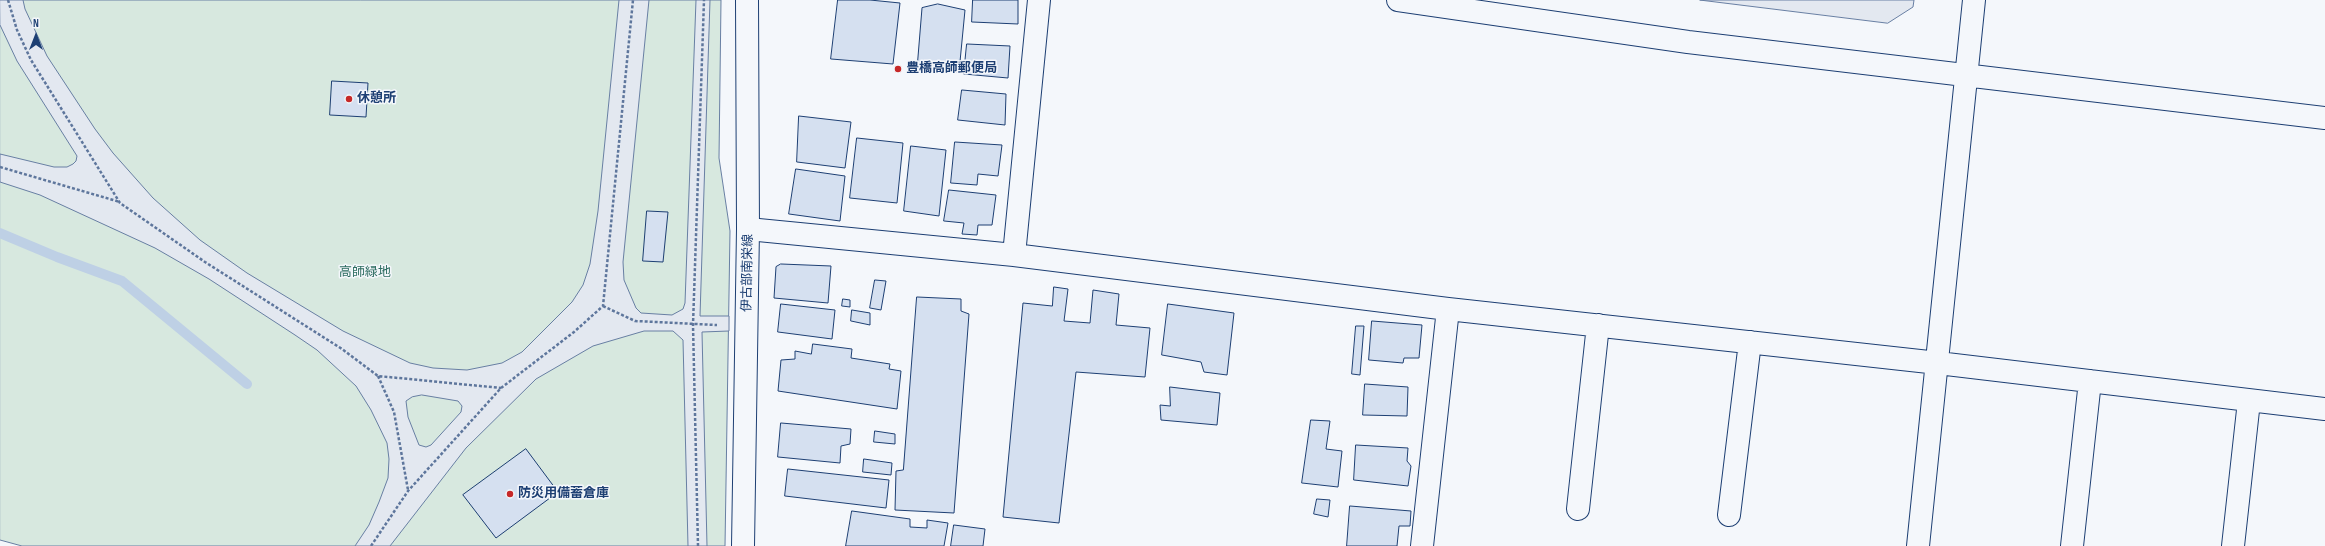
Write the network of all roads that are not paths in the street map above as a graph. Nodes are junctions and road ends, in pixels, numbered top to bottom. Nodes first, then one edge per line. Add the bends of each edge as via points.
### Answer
1 (747, 0) edge
2 (1039, 0) edge
3 (1398, 0) edge
4 (1974, 0) edge
5 (1966, 75) junction
6 (2325, 118) edge
7 (748, 229) junction
8 (1014, 255) junction
9 (1448, 309) junction
10 (1598, 325) junction
11 (1750, 342) junction
12 (1938, 363) junction
13 (2090, 381) junction
14 (2249, 401) junction
15 (2325, 409) edge
16 (1578, 509) dead end
17 (1729, 515) dead end
18 (743, 546) edge
19 (1422, 546) edge
20 (1918, 546) edge
21 (2072, 546) edge
22 (2233, 546) edge

1 - 7 street, 伊古部南栄線
2 - 8 street
3 - 5 street via 1688,42
4 - 5 street
5 - 6 street
5 - 12 street
7 - 8 street
7 - 18 street, 伊古部南栄線
8 - 9 street
9 - 10 street
9 - 19 street
10 - 11 street
10 - 16 street
11 - 12 street
11 - 17 street
12 - 13 street
12 - 20 street
13 - 14 street
13 - 21 street
14 - 15 street
14 - 22 street

